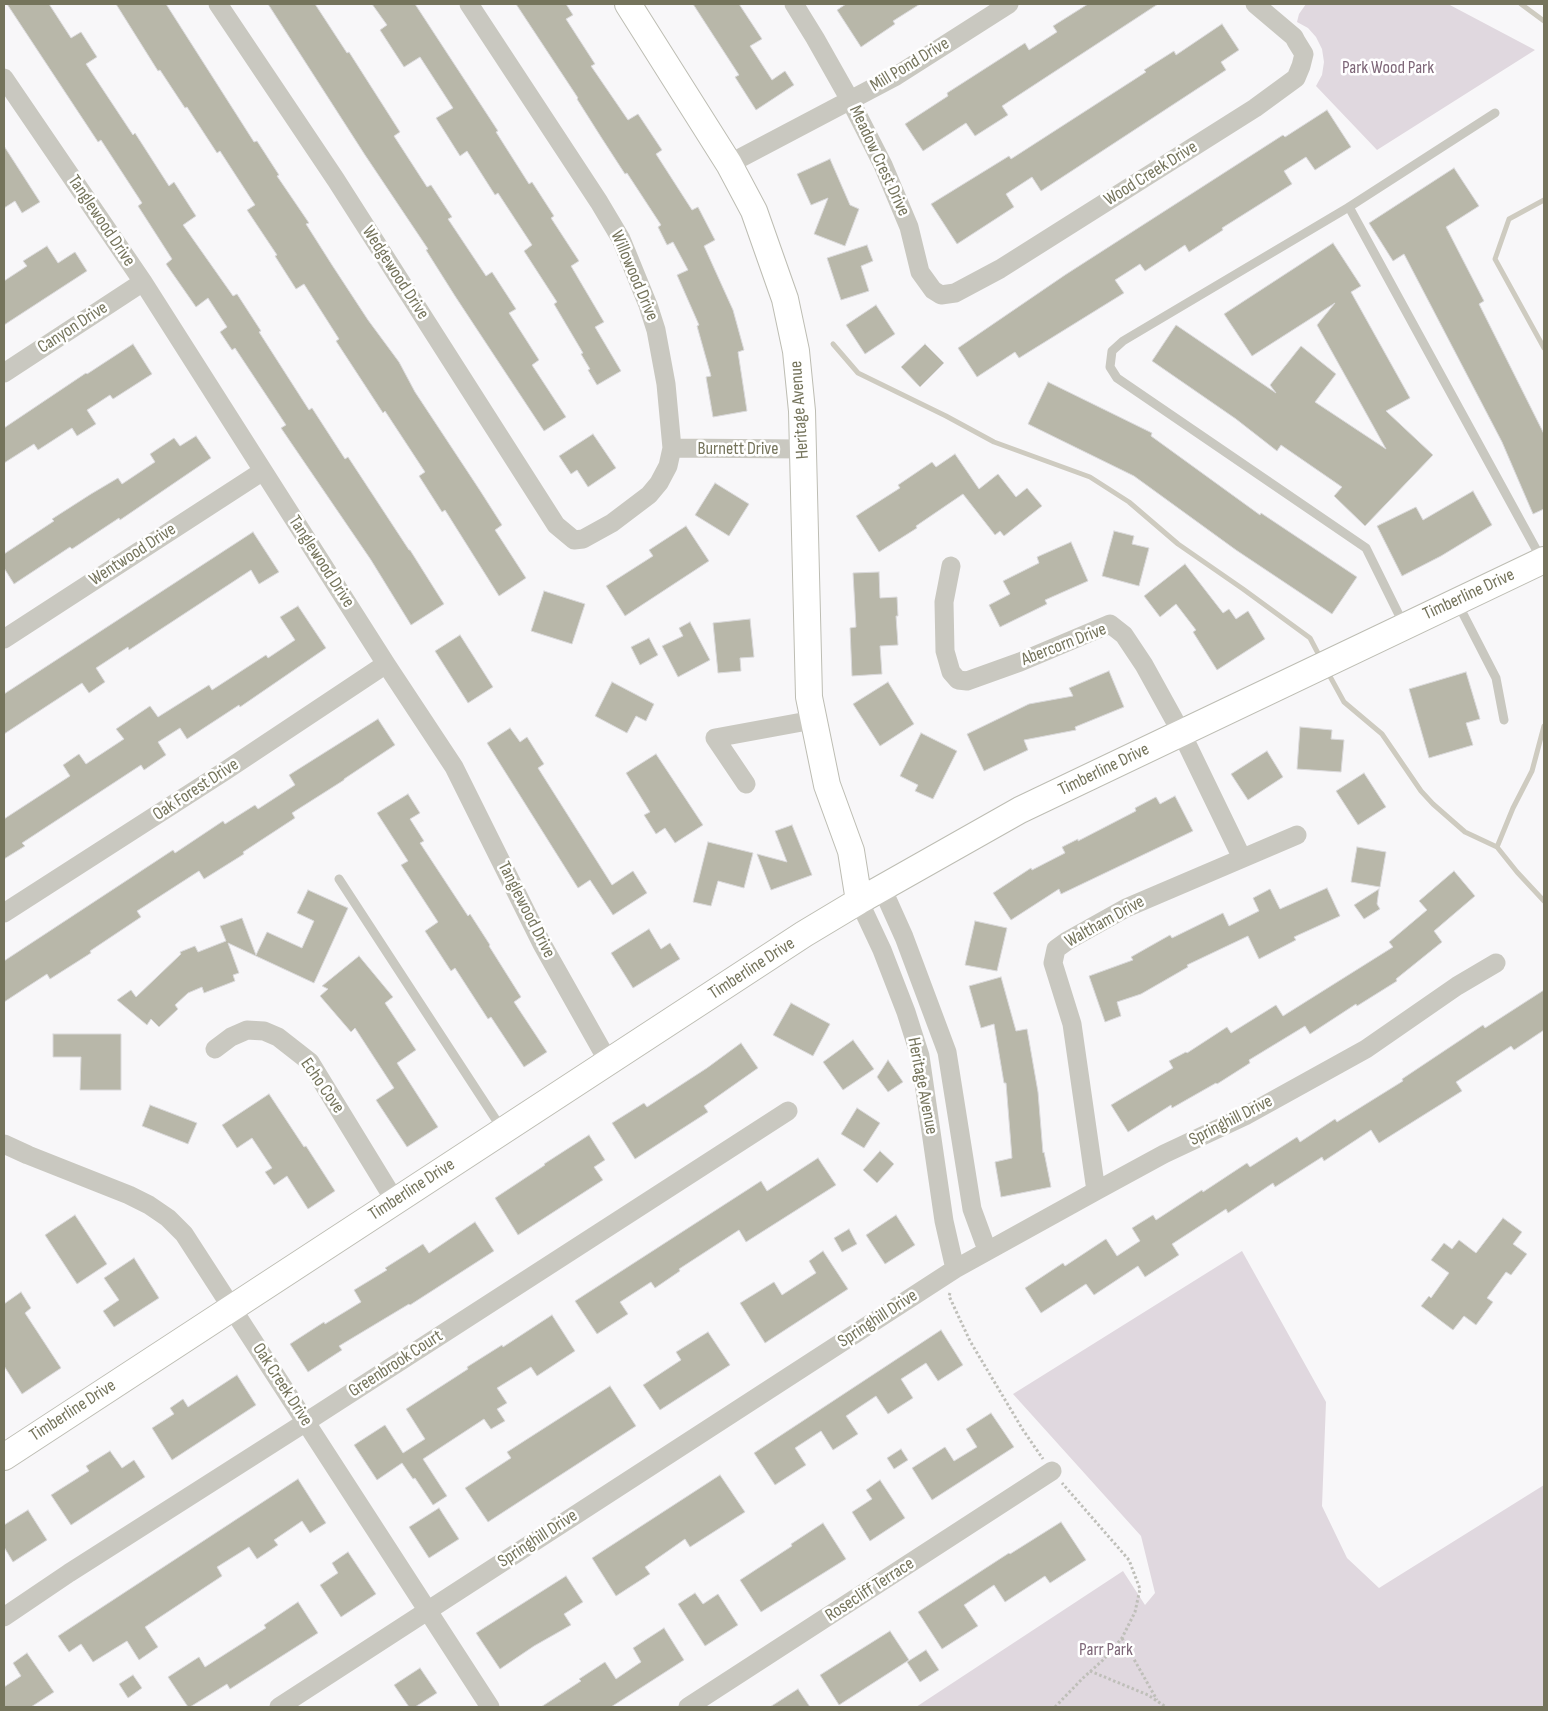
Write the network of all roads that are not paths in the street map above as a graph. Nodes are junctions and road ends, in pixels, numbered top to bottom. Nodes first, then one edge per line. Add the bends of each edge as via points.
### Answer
1 (218, 4) edge
2 (469, 4) edge
3 (628, 4) edge
4 (794, 4) edge
5 (1009, 4) edge
6 (1255, 4) edge
7 (4, 78) edge
8 (10, 100) edge
9 (850, 100) junction
10 (1495, 113) dead end
11 (729, 164) junction
12 (1349, 207) junction
13 (143, 282) junction
14 (968, 286) joint
15 (4, 373) edge
16 (672, 448) junction
17 (803, 449) junction
18 (263, 471) junction
19 (574, 540) joint
20 (1544, 560) edge
21 (951, 566) dead end
22 (1457, 601) junction
23 (1404, 626) junction
24 (4, 639) edge
25 (386, 664) junction
26 (812, 720) junction
27 (1504, 720) dead end
28 (1181, 732) junction
29 (746, 784) dead end
30 (1297, 835) dead end
31 (851, 851) junction
32 (1242, 858) junction
33 (339, 878) dead end
34 (882, 888) junction
35 (859, 901) junction
36 (4, 913) edge
37 (1496, 963) dead end
38 (215, 1048) dead end
39 (608, 1063) junction
40 (788, 1110) dead end
41 (504, 1131) junction
42 (4, 1144) edge
43 (1096, 1191) junction
44 (396, 1201) junction
45 (987, 1250) junction
46 (955, 1269) junction
47 (232, 1307) junction
48 (306, 1422) junction
49 (6, 1450) edge
50 (1052, 1472) dead end
51 (428, 1610) junction
52 (4, 1616) edge
53 (279, 1707) edge
54 (490, 1707) edge
55 (688, 1707) edge

1 - 19 street, Wedgewood Drive via 336,180 556,525
2 - 16 street, Willowood Drive via 621,239 656,330 666,384
3 - 11 street, Heritage Avenue
4 - 9 street, Meadow Crest Drive
5 - 9 street, Mill Pond Drive via 896,76
6 - 14 street, Wood Creek Drive via 1294,37 1304,54 1296,78 1255,108
7 - 8 street, Tanglewood Drive
8 - 13 street, Tanglewood Drive
9 - 11 street, Mill Pond Drive
9 - 14 street, Meadow Crest Drive via 883,165 909,227 920,272 940,295 955,293
10 - 12 lane
11 - 17 street, Heritage Avenue via 754,212 785,299 796,351
12 - 20 lane
12 - 23 lane via 1123,341 1112,351 1110,367 1117,378 1366,548
13 - 15 street, Canyon Drive
13 - 18 street, Tanglewood Drive
16 - 17 street, Burnett Drive
16 - 19 street, Willowood Drive via 668,466 649,495 612,523 583,540
17 - 26 street, Heritage Avenue
18 - 24 street, Wentwood Drive
18 - 25 street, Tanglewood Drive
20 - 22 street, Timberline Drive
21 - 28 street, Abercorn Drive via 944,602 945,651 951,672 958,680 967,681 1020,662 1110,624 1124,635 1144,665
22 - 23 street, Timberline Drive
22 - 27 lane via 1496,678
23 - 28 street, Timberline Drive
25 - 36 street, Oak Forest Drive
25 - 39 street, Tanglewood Drive via 454,767 542,944
26 - 29 street via 715,738
26 - 31 street, Heritage Avenue via 826,785
28 - 32 street, Abercorn Drive
28 - 34 street, Timberline Drive via 1020,810
30 - 32 street, Waltham Drive
31 - 34 street, Heritage Avenue
31 - 35 street, Heritage Avenue
32 - 43 street, Waltham Drive via 1126,908 1056,949 1053,963 1072,1024
33 - 41 lane
34 - 35 street, Timberline Drive
34 - 45 street, Heritage Avenue via 947,1052 972,1210
35 - 39 street, Timberline Drive
35 - 46 street, Heritage Avenue via 906,1012 920,1056 944,1221
37 - 43 street, Springhill Drive via 1457,986 1366,1050
38 - 44 street, Echo Cove via 247,1030 264,1031 278,1037 310,1062
39 - 41 street, Timberline Drive
40 - 48 street, Greenbrook Court
41 - 44 street, Timberline Drive
42 - 47 street, Oak Creek Drive via 129,1195 168,1218 184,1234
43 - 45 street, Springhill Drive
44 - 47 street, Timberline Drive
45 - 46 street, Springhill Drive
46 - 51 street, Springhill Drive
47 - 48 street, Oak Creek Drive
47 - 49 street, Timberline Drive
48 - 51 street, Oak Creek Drive
48 - 52 street, Greenbrook Court
50 - 55 street, Rosecliff Terrace
51 - 53 street, Springhill Drive
51 - 54 street, Oak Creek Drive

